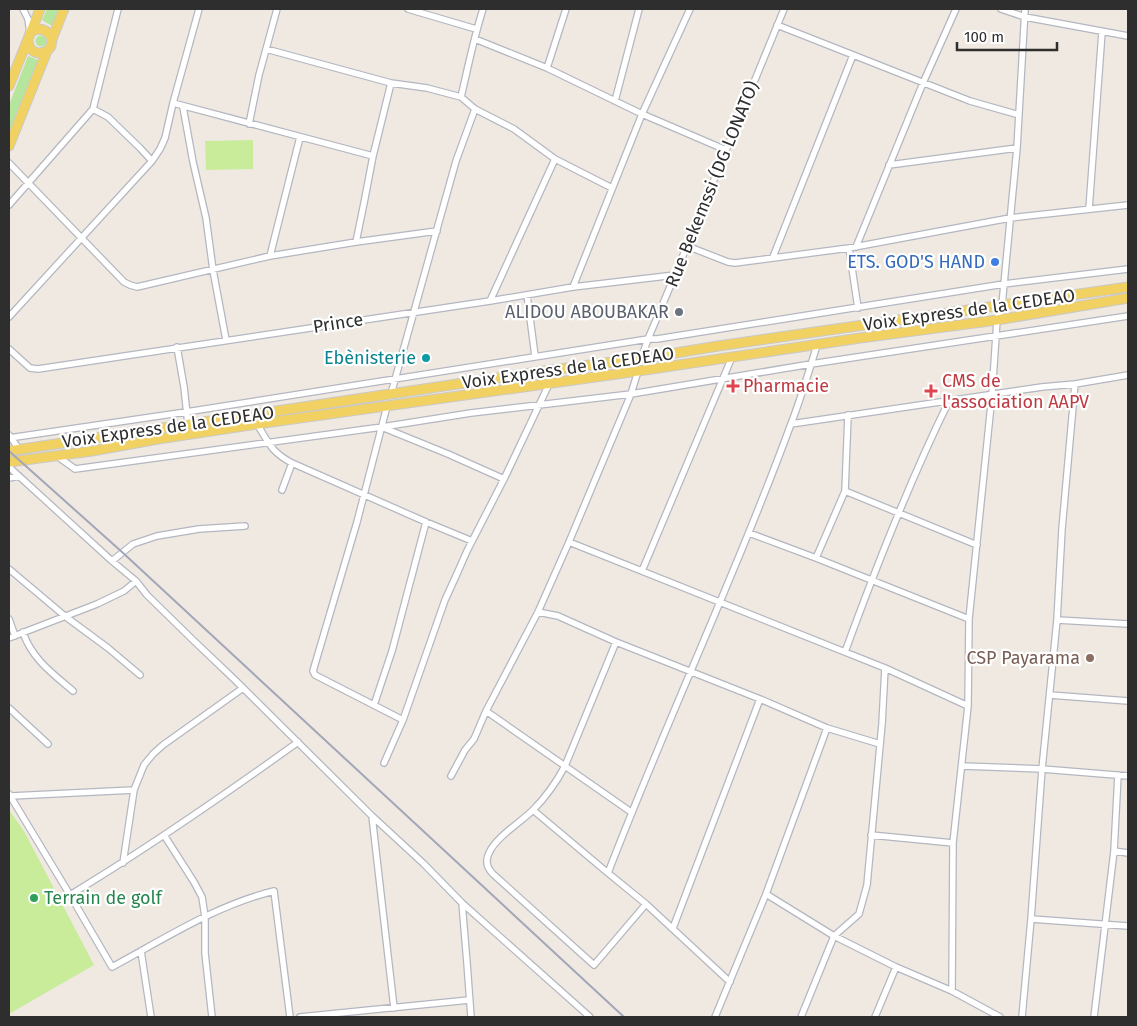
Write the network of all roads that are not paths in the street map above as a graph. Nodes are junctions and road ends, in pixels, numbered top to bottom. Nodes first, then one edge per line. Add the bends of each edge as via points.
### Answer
1 (23, 9) edge
2 (40, 9) edge
3 (64, 9) edge
4 (118, 9) edge
5 (199, 9) edge
6 (277, 9) edge
7 (408, 9) edge
8 (482, 9) edge
9 (566, 9) edge
10 (640, 9) edge
11 (690, 9) edge
12 (784, 9) edge
13 (956, 9) edge
14 (1001, 9) edge
15 (1025, 9) edge
16 (1025, 17) junction
17 (777, 25) junction
18 (476, 29) junction
19 (1102, 32) junction
20 (1128, 36) edge
21 (29, 37) junction
22 (52, 39) junction
23 (475, 39) junction
24 (266, 49) junction
25 (47, 51) junction
26 (853, 56) junction
27 (548, 68) junction
28 (391, 83) junction
29 (923, 83) junction
30 (9, 86) edge
31 (461, 97) junction
32 (614, 101) junction
33 (173, 103) junction
34 (183, 107) junction
35 (93, 109) junction
36 (475, 109) junction
37 (642, 114) junction
38 (1019, 115) junction
39 (249, 124) junction
40 (300, 137) junction
41 (9, 146) edge
42 (1017, 148) junction
43 (726, 150) junction
44 (373, 156) junction
45 (555, 159) junction
46 (152, 161) junction
47 (9, 163) edge
48 (890, 165) junction
49 (29, 183) junction
50 (612, 188) junction
51 (9, 205) edge
52 (1128, 205) edge
53 (1089, 209) junction
54 (1010, 218) junction
55 (437, 230) junction
56 (81, 238) junction
57 (356, 242) junction
58 (687, 246) junction
59 (853, 247) junction
60 (270, 256) junction
61 (773, 258) junction
62 (1128, 269) edge
63 (213, 270) junction
64 (675, 275) junction
65 (1004, 284) junction
66 (573, 287) junction
67 (1128, 287) edge
68 (527, 295) junction
69 (1128, 298) edge
70 (490, 301) junction
71 (1002, 305) junction
72 (858, 308) junction
73 (414, 312) junction
74 (1128, 316) edge
75 (9, 317) edge
76 (997, 320) junction
77 (996, 336) junction
78 (648, 339) junction
79 (226, 340) junction
80 (817, 345) junction
81 (177, 347) junction
82 (9, 348) edge
83 (535, 356) junction
84 (732, 357) junction
85 (641, 359) junction
86 (811, 364) junction
87 (638, 371) junction
88 (1128, 375) edge
89 (395, 379) junction
90 (723, 379) junction
91 (550, 382) junction
92 (1075, 384) junction
93 (391, 394) junction
94 (631, 394) junction
95 (992, 394) junction
96 (949, 401) junction
97 (539, 405) junction
98 (387, 406) junction
99 (186, 412) junction
100 (848, 416) junction
101 (188, 424) junction
102 (257, 424) junction
103 (791, 424) junction
104 (382, 427) junction
105 (9, 436) edge
106 (269, 443) junction
107 (19, 449) junction
108 (9, 451) edge
109 (57, 456) junction
110 (9, 462) edge
111 (292, 463) junction
112 (9, 467) edge
113 (19, 476) junction
114 (9, 478) edge
115 (504, 479) junction
116 (282, 490) dead end
117 (845, 491) junction
118 (363, 495) junction
119 (899, 513) junction
120 (426, 522) junction
121 (245, 526) dead end
122 (748, 532) junction
123 (472, 541) junction
124 (569, 542) junction
125 (977, 545) junction
126 (816, 558) junction
127 (112, 561) junction
128 (9, 569) edge
129 (642, 571) junction
130 (871, 579) junction
131 (136, 581) junction
132 (720, 602) junction
133 (538, 612) junction
134 (66, 617) junction
135 (9, 619) edge
136 (969, 619) junction
137 (1057, 620) junction
138 (1128, 624) edge
139 (23, 632) junction
140 (12, 637) edge
141 (616, 642) junction
142 (845, 652) junction
143 (885, 668) junction
144 (691, 671) junction
145 (140, 675) dead end
146 (243, 688) junction
147 (73, 691) dead end
148 (1050, 695) junction
149 (760, 699) junction
150 (1128, 701) edge
151 (374, 705) junction
152 (968, 706) junction
153 (9, 708) edge
154 (486, 712) junction
155 (403, 720) junction
156 (826, 728) junction
157 (298, 742) junction
158 (48, 744) dead end
159 (880, 744) junction
160 (384, 763) dead end
161 (566, 766) junction
162 (962, 766) junction
163 (1042, 770) junction
164 (1118, 775) junction
165 (451, 776) dead end
166 (1128, 776) edge
167 (134, 790) junction
168 (10, 795) edge
169 (533, 810) junction
170 (631, 812) junction
171 (372, 816) junction
172 (164, 835) junction
173 (871, 835) junction
174 (953, 843) junction
175 (1114, 851) junction
176 (1128, 853) edge
177 (123, 863) junction
178 (608, 873) junction
179 (766, 894) junction
180 (70, 895) junction
181 (462, 903) junction
182 (646, 904) junction
183 (205, 917) junction
184 (1031, 918) junction
185 (1104, 924) junction
186 (1128, 926) edge
187 (673, 928) junction
188 (834, 936) junction
189 (142, 951) junction
190 (896, 967) junction
191 (730, 982) junction
192 (952, 991) junction
193 (469, 1000) junction
194 (394, 1008) junction
195 (151, 1017) edge
196 (212, 1017) edge
197 (290, 1017) edge
198 (300, 1017) edge
199 (470, 1017) edge
200 (590, 1017) edge
201 (716, 1017) edge
202 (801, 1017) edge
203 (875, 1017) edge
204 (1000, 1017) edge
205 (1022, 1017) edge
206 (1094, 1017) edge

1 - 21 street via 28,19
2 - 21 main road
3 - 22 main road
4 - 35 street
5 - 33 street
6 - 24 street
7 - 18 street
8 - 18 street
9 - 27 street
10 - 32 street
11 - 37 street
12 - 17 street, Rue Bekemssi (DG LONATO)
13 - 29 street
14 - 16 street
15 - 16 street
16 - 19 street
16 - 38 street
17 - 26 street
17 - 43 street, Rue Bekemssi (DG LONATO)
18 - 23 street
19 - 20 street
19 - 53 street
21 - 22 main road via 36,30 43,29
21 - 25 main road via 29,47 34,52
21 - 30 main road
22 - 25 main road
23 - 27 street
23 - 31 street
24 - 28 street
24 - 39 street
25 - 41 main road
26 - 29 street
26 - 61 street
27 - 32 street
28 - 31 street
28 - 44 street
29 - 38 street
29 - 48 street
31 - 36 street
32 - 37 street
33 - 34 street
33 - 46 street via 165,138
34 - 39 street
34 - 63 street via 206,218
35 - 46 street via 108,117
35 - 49 street
36 - 45 street via 514,129
36 - 55 street via 456,161
37 - 43 street
37 - 50 street
38 - 42 street
39 - 40 street
40 - 44 street
40 - 60 street
42 - 48 street
42 - 54 street
43 - 58 street, Rue Bekemssi (DG LONATO)
44 - 57 street
45 - 50 street
45 - 70 street
46 - 56 street
47 - 49 street
48 - 59 street
49 - 51 street
49 - 56 street
50 - 66 street
52 - 53 street
53 - 54 street
54 - 59 street
54 - 65 street
55 - 57 street
55 - 73 street
56 - 63 street via 124,282 137,287
56 - 75 street
57 - 60 street
58 - 61 street via 731,263
58 - 64 street, Rue Bekemssi (DG LONATO)
59 - 61 street
59 - 72 street
60 - 63 street
62 - 65 street
63 - 79 street
64 - 66 street, Prince
64 - 78 street, Rue Bekemssi (DG LONATO)
65 - 71 street
65 - 72 street
66 - 68 street, Prince
67 - 71 main road, Voix Express de la CEDEAO
68 - 70 street, Prince
68 - 83 street
69 - 76 main road
70 - 73 street, Prince
71 - 76 street
71 - 85 main road, Voix Express de la CEDEAO
72 - 78 street
73 - 79 street, Prince
73 - 89 street
74 - 77 street
76 - 77 street
76 - 80 main road
77 - 86 street
77 - 95 street
78 - 83 street
78 - 85 street, Rue Bekemssi (DG LONATO)
79 - 81 street, Prince
80 - 84 main road
80 - 86 street
81 - 82 street, Prince via 33,369
81 - 99 street
83 - 89 street
84 - 87 main road
84 - 90 street
85 - 93 main road, Voix Express de la CEDEAO
86 - 90 street
86 - 103 street
87 - 91 main road
87 - 94 street
88 - 92 street
89 - 93 street
89 - 99 street
90 - 94 street
90 - 129 street
91 - 97 street
91 - 98 main road
92 - 95 street
92 - 137 street
93 - 101 main road, Voix Express de la CEDEAO
94 - 97 street
94 - 124 street
95 - 96 street
95 - 125 street
96 - 100 street
96 - 119 street
97 - 104 street
97 - 115 street
98 - 102 main road
98 - 104 street
99 - 101 street
99 - 105 street
100 - 103 street
100 - 117 street
101 - 107 main road, Voix Express de la CEDEAO
102 - 106 street
102 - 109 main road
103 - 122 street
104 - 106 street
104 - 115 street
104 - 118 street
105 - 107 street
106 - 109 street via 75,469
106 - 111 street via 280,457
107 - 108 main road, Voix Express de la CEDEAO
109 - 110 main road
111 - 116 street
111 - 118 street
112 - 113 street
113 - 114 street
113 - 127 street
115 - 123 street
117 - 119 street
117 - 126 street
118 - 120 street
118 - 151 street via 313,671 315,675
119 - 125 street
119 - 130 street
120 - 123 street
120 - 151 street
121 - 127 street via 157,536 133,544
122 - 126 street
122 - 132 street
123 - 155 street via 445,600
124 - 129 street
124 - 133 street
125 - 136 street
126 - 130 street
127 - 131 street
128 - 134 street
129 - 132 street
130 - 136 street
130 - 142 street
131 - 134 street via 124,591
131 - 146 street
132 - 142 street
132 - 144 street
133 - 141 street via 558,616
133 - 154 street
134 - 139 street
134 - 145 street
135 - 140 street
136 - 152 street
137 - 138 street
137 - 148 street
139 - 140 street
139 - 147 street via 43,665
141 - 144 street
141 - 161 street
142 - 143 street
143 - 152 street
143 - 159 street
144 - 149 street
144 - 170 street
146 - 157 street
146 - 167 street via 153,754 144,765
148 - 150 street
148 - 163 street
149 - 156 street
149 - 187 street
151 - 155 street
152 - 162 street
153 - 158 street
154 - 161 street
154 - 165 street
155 - 160 street
156 - 159 street
156 - 179 street
157 - 171 street
157 - 172 street
159 - 173 street
161 - 169 street
161 - 170 street
162 - 163 street
162 - 174 street
163 - 164 street
163 - 184 street
164 - 166 street
164 - 175 street
167 - 168 street
167 - 177 street
168 - 180 street
169 - 178 street
169 - 182 street via 490,850 486,862 488,869 594,965
170 - 178 street
171 - 181 street
171 - 194 street
172 - 177 street
172 - 183 street via 202,897
173 - 174 street
173 - 188 street via 867,885 859,914
174 - 192 street
175 - 176 street
175 - 185 street
177 - 180 street
178 - 182 street
179 - 188 street
179 - 191 street
180 - 189 street via 112,967
181 - 193 street
181 - 200 street
182 - 187 street
183 - 189 street
183 - 196 street via 205,953
183 - 197 street via 274,891
184 - 185 street
184 - 205 street
185 - 186 street
185 - 206 street
187 - 191 street
188 - 190 street
188 - 202 street
189 - 195 street
190 - 192 street
190 - 203 street
191 - 201 street
192 - 204 street
193 - 194 street
193 - 199 street
194 - 198 street

